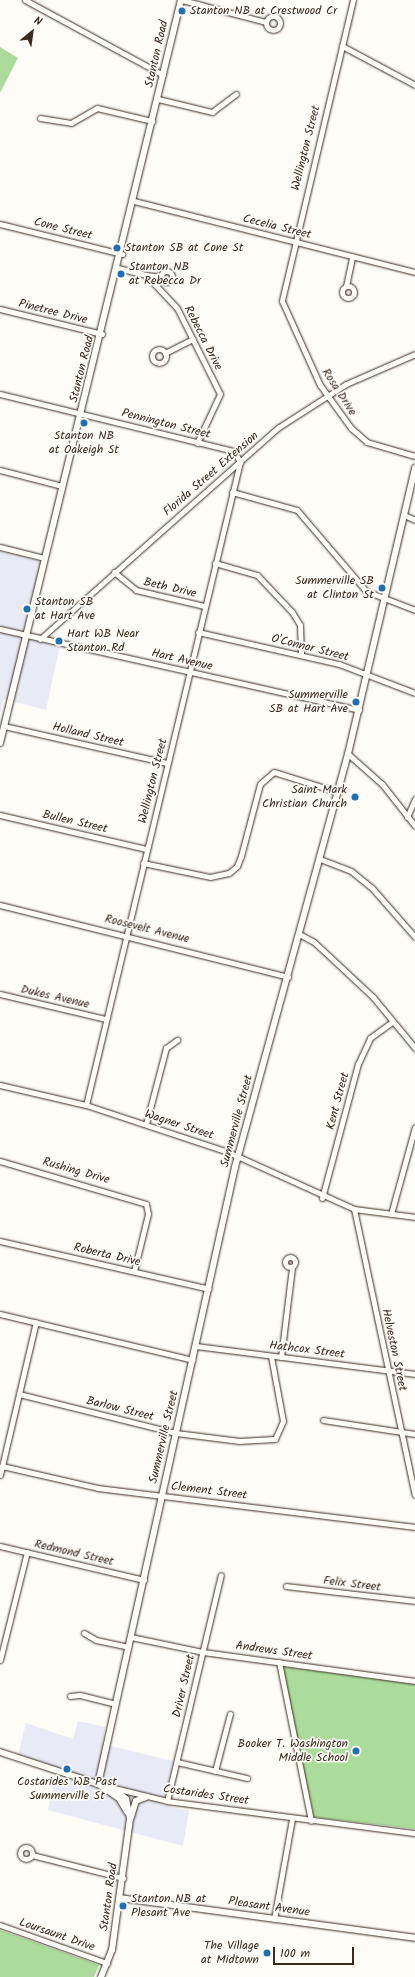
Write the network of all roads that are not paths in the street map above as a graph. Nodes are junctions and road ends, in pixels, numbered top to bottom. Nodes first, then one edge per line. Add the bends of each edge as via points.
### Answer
1 (24, 0) edge
2 (181, 0) edge
3 (353, 0) edge
4 (266, 22) dead end
5 (342, 46) junction
6 (163, 75) junction
7 (415, 85) edge
8 (236, 94) dead end
9 (158, 99) junction
10 (40, 118) dead end
11 (152, 121) junction
12 (134, 200) junction
13 (0, 224) edge
14 (294, 242) junction
15 (122, 254) junction
16 (352, 257) junction
17 (118, 268) junction
18 (415, 272) edge
19 (146, 275) junction
20 (162, 277) dead end
21 (346, 286) dead end
22 (282, 301) joint
23 (0, 309) edge
24 (102, 334) junction
25 (193, 339) junction
26 (165, 352) dead end
27 (415, 354) edge
28 (0, 394) edge
29 (328, 396) junction
30 (82, 414) junction
31 (197, 443) junction
32 (415, 456) edge
33 (240, 462) junction
34 (415, 468) edge
35 (0, 470) edge
36 (62, 486) junction
37 (232, 492) junction
38 (404, 515) junction
39 (415, 520) edge
40 (0, 547) edge
41 (44, 558) junction
42 (215, 563) junction
43 (114, 572) junction
44 (385, 598) junction
45 (204, 606) junction
46 (415, 610) edge
47 (0, 629) edge
48 (198, 632) junction
49 (25, 635) junction
50 (40, 639) junction
51 (301, 656) junction
52 (189, 671) junction
53 (367, 675) junction
54 (415, 693) edge
55 (359, 710) junction
56 (4, 726) junction
57 (0, 742) edge
58 (348, 754) junction
59 (167, 763) junction
60 (338, 792) junction
61 (415, 799) edge
62 (0, 815) edge
63 (408, 817) junction
64 (415, 826) edge
65 (146, 849) junction
66 (320, 859) junction
67 (143, 863) junction
68 (0, 905) edge
69 (127, 934) junction
70 (299, 934) junction
71 (415, 938) edge
72 (288, 977) junction
73 (0, 994) edge
74 (106, 1019) junction
75 (392, 1022) junction
76 (177, 1040) dead end
77 (415, 1048) edge
78 (0, 1085) edge
79 (86, 1105) junction
80 (146, 1124) junction
81 (415, 1127) edge
82 (238, 1157) junction
83 (0, 1161) edge
84 (322, 1198) junction
85 (354, 1209) junction
86 (391, 1214) junction
87 (415, 1217) edge
88 (0, 1241) edge
89 (292, 1267) dead end
90 (134, 1271) junction
91 (209, 1289) junction
92 (0, 1314) edge
93 (36, 1322) junction
94 (196, 1346) junction
95 (271, 1356) junction
96 (281, 1357) junction
97 (193, 1360) junction
98 (389, 1371) junction
99 (415, 1374) edge
100 (19, 1394) junction
101 (323, 1420) dead end
102 (401, 1430) junction
103 (176, 1433) junction
104 (415, 1434) edge
105 (2, 1466) junction
106 (0, 1475) edge
107 (415, 1494) edge
108 (162, 1496) junction
109 (415, 1527) edge
110 (0, 1546) edge
111 (27, 1552) junction
112 (221, 1575) dead end
113 (144, 1580) junction
114 (286, 1586) dead end
115 (415, 1601) edge
116 (84, 1633) dead end
117 (131, 1637) junction
118 (128, 1647) junction
119 (203, 1652) junction
120 (0, 1660) edge
121 (279, 1662) junction
122 (415, 1681) edge
123 (70, 1696) dead end
124 (115, 1704) junction
125 (230, 1714) dead end
126 (0, 1752) edge
127 (177, 1762) junction
128 (215, 1771) junction
129 (247, 1778) dead end
130 (98, 1784) junction
131 (111, 1786) junction
132 (146, 1797) junction
133 (167, 1801) junction
134 (292, 1818) junction
135 (130, 1819) junction
136 (310, 1821) junction
137 (415, 1833) edge
138 (32, 1855) dead end
139 (123, 1878) junction
140 (120, 1898) junction
141 (274, 1919) junction
142 (0, 1925) edge
143 (415, 1938) edge
144 (107, 1963) junction
145 (101, 1977) edge

1 - 6 street
2 - 4 street
2 - 6 street, Stanton Road
3 - 5 street, Wellington Street
5 - 7 street
5 - 14 street, Wellington Street
6 - 9 street, Stanton Road
8 - 9 street via 212,112
9 - 11 street, Stanton Road
10 - 11 street via 71,123 97,108
11 - 12 street, Stanton Road
12 - 14 street, Cecelia Street
12 - 15 street, Stanton Road
13 - 15 street, Cone Street
14 - 16 street, Cecelia Street
14 - 22 street, Wellington Street
15 - 17 street, Stanton Road
16 - 18 street, Cecelia Street
16 - 21 street
17 - 19 street
17 - 24 street, Stanton Road
19 - 20 street
19 - 25 street, Rebecca Drive via 177,308
22 - 29 street, Rosa Drive
23 - 24 street, Pinetree Drive
24 - 30 street, Stanton Road
25 - 26 street
25 - 31 street, Rebecca Drive via 220,394
27 - 29 street, Florida Street Extension
28 - 30 street, Pennington Street
29 - 32 street, Rosa Drive via 351,428 367,442
29 - 33 street, Florida Street Extension via 279,427
30 - 31 street, Pennington Street
30 - 36 street, Stanton Road
31 - 33 street, Pennington Street via 234,451
33 - 37 street, Wellington Street
33 - 43 street, Florida Street Extension
34 - 38 street, Summerville Street
35 - 36 street
36 - 41 street, Stanton Road
37 - 42 street, Wellington Street
37 - 44 street via 297,510 366,591
38 - 39 street
38 - 44 street, Summerville Street
40 - 41 street
41 - 49 street, Stanton Road
42 - 45 street, Wellington Street
42 - 51 street via 250,571 287,606 300,625
43 - 45 street, Beth Drive via 136,590
43 - 50 street, Florida Street Extension
44 - 46 street
44 - 53 street, Summerville Street
45 - 48 street, Wellington Street
47 - 49 street, Hart Avenue
48 - 51 street, O'Connor Street
48 - 52 street, Wellington Street
49 - 50 street, Hart Avenue
49 - 56 street, Stanton Road
50 - 52 street, Hart Avenue
51 - 53 street, O'Connor Street
52 - 55 street, Hart Avenue
52 - 59 street, Wellington Street
53 - 54 street, O'Connor Street
53 - 55 street, Summerville Street
55 - 58 street, Summerville Street
56 - 57 street, Stanton Road
56 - 59 street, Holland Street
58 - 60 street, Summerville Street
58 - 63 street via 382,784
59 - 65 street, Wellington Street
60 - 66 street, Summerville Street
60 - 67 street via 274,772 260,784 239,861 229,874 210,877
61 - 63 street
62 - 65 street, Bullen Street
63 - 64 street
65 - 67 street, Wellington Street
66 - 70 street, Summerville Street
66 - 71 street via 351,871
67 - 69 street, Wellington Street
68 - 69 street, Roosevelt Avenue
69 - 72 street, Roosevelt Avenue
69 - 74 street, Wellington Street
70 - 72 street, Summerville Street
70 - 75 street via 314,942 373,997
72 - 82 street, Summerville Street
73 - 74 street, Dukes Avenue
74 - 79 street, Wellington Street
75 - 77 street
75 - 84 street, Kent Street via 370,1038 358,1064
76 - 80 street via 166,1048
78 - 79 street, Wagner Street
79 - 80 street, Wagner Street
80 - 82 street, Wagner Street
81 - 86 street
82 - 84 street, Wagner Street
82 - 91 street, Summerville Street
83 - 90 street, Rushing Drive via 146,1204 148,1214
84 - 85 street, Wagner Street
85 - 86 street, Wagner Street
85 - 98 street, Helveston Street
86 - 87 street, Wagner Street
88 - 90 street, Roberta Drive
89 - 96 street
90 - 91 street, Roberta Drive
91 - 94 street, Summerville Street
92 - 93 street
93 - 97 street
93 - 100 street
94 - 95 street, Hathcox Street
94 - 97 street, Summerville Street
95 - 96 street, Hathcox Street
95 - 103 street, Barlow Street via 283,1421 275,1439 239,1441
96 - 98 street, Hathcox Street
97 - 103 street, Summerville Street
98 - 99 street, Hathcox Street
98 - 102 street, Helveston Street
100 - 103 street, Barlow Street
100 - 105 street
101 - 102 street
102 - 104 street
102 - 107 street, Helveston Street
103 - 108 street, Summerville Street
105 - 106 street
105 - 108 street, Clement Street via 98,1488
108 - 109 street, Clement Street
108 - 113 street, Summerville Street
110 - 111 street, Redmond Street
111 - 113 street, Redmond Street
111 - 120 street
112 - 119 street, Driver Street
113 - 117 street, Summerville Street
114 - 115 street, Felix Street
116 - 118 street via 96,1640
117 - 118 street, Summerville Street
117 - 119 street, Andrews Street
118 - 124 street, Summerville Street
119 - 121 street, Andrews Street
119 - 127 street, Driver Street
121 - 122 street, Andrews Street
121 - 136 street
123 - 124 street via 80,1695
124 - 130 street, Summerville Street
125 - 128 street
126 - 130 street, Costarides Street
127 - 128 street
127 - 133 street, Driver Street
128 - 129 street
130 - 131 street, Costarides Street
130 - 135 street via 119,1798
131 - 132 street, Costarides Street
131 - 135 street, Stanton Road via 126,1799
132 - 133 street, Costarides Street
132 - 135 street, Stanton Road via 136,1801
133 - 134 street, Costarides Street
134 - 136 street, Costarides Street
134 - 141 street
135 - 139 street, Stanton Road
136 - 137 street, Costarides Street
138 - 139 street
139 - 140 street, Stanton Road
140 - 141 street, Pleasant Avenue
140 - 144 street, Stanton Road
141 - 143 street, Pleasant Avenue
142 - 144 street, Loursaunt Drive
144 - 145 street, Stanton Road

